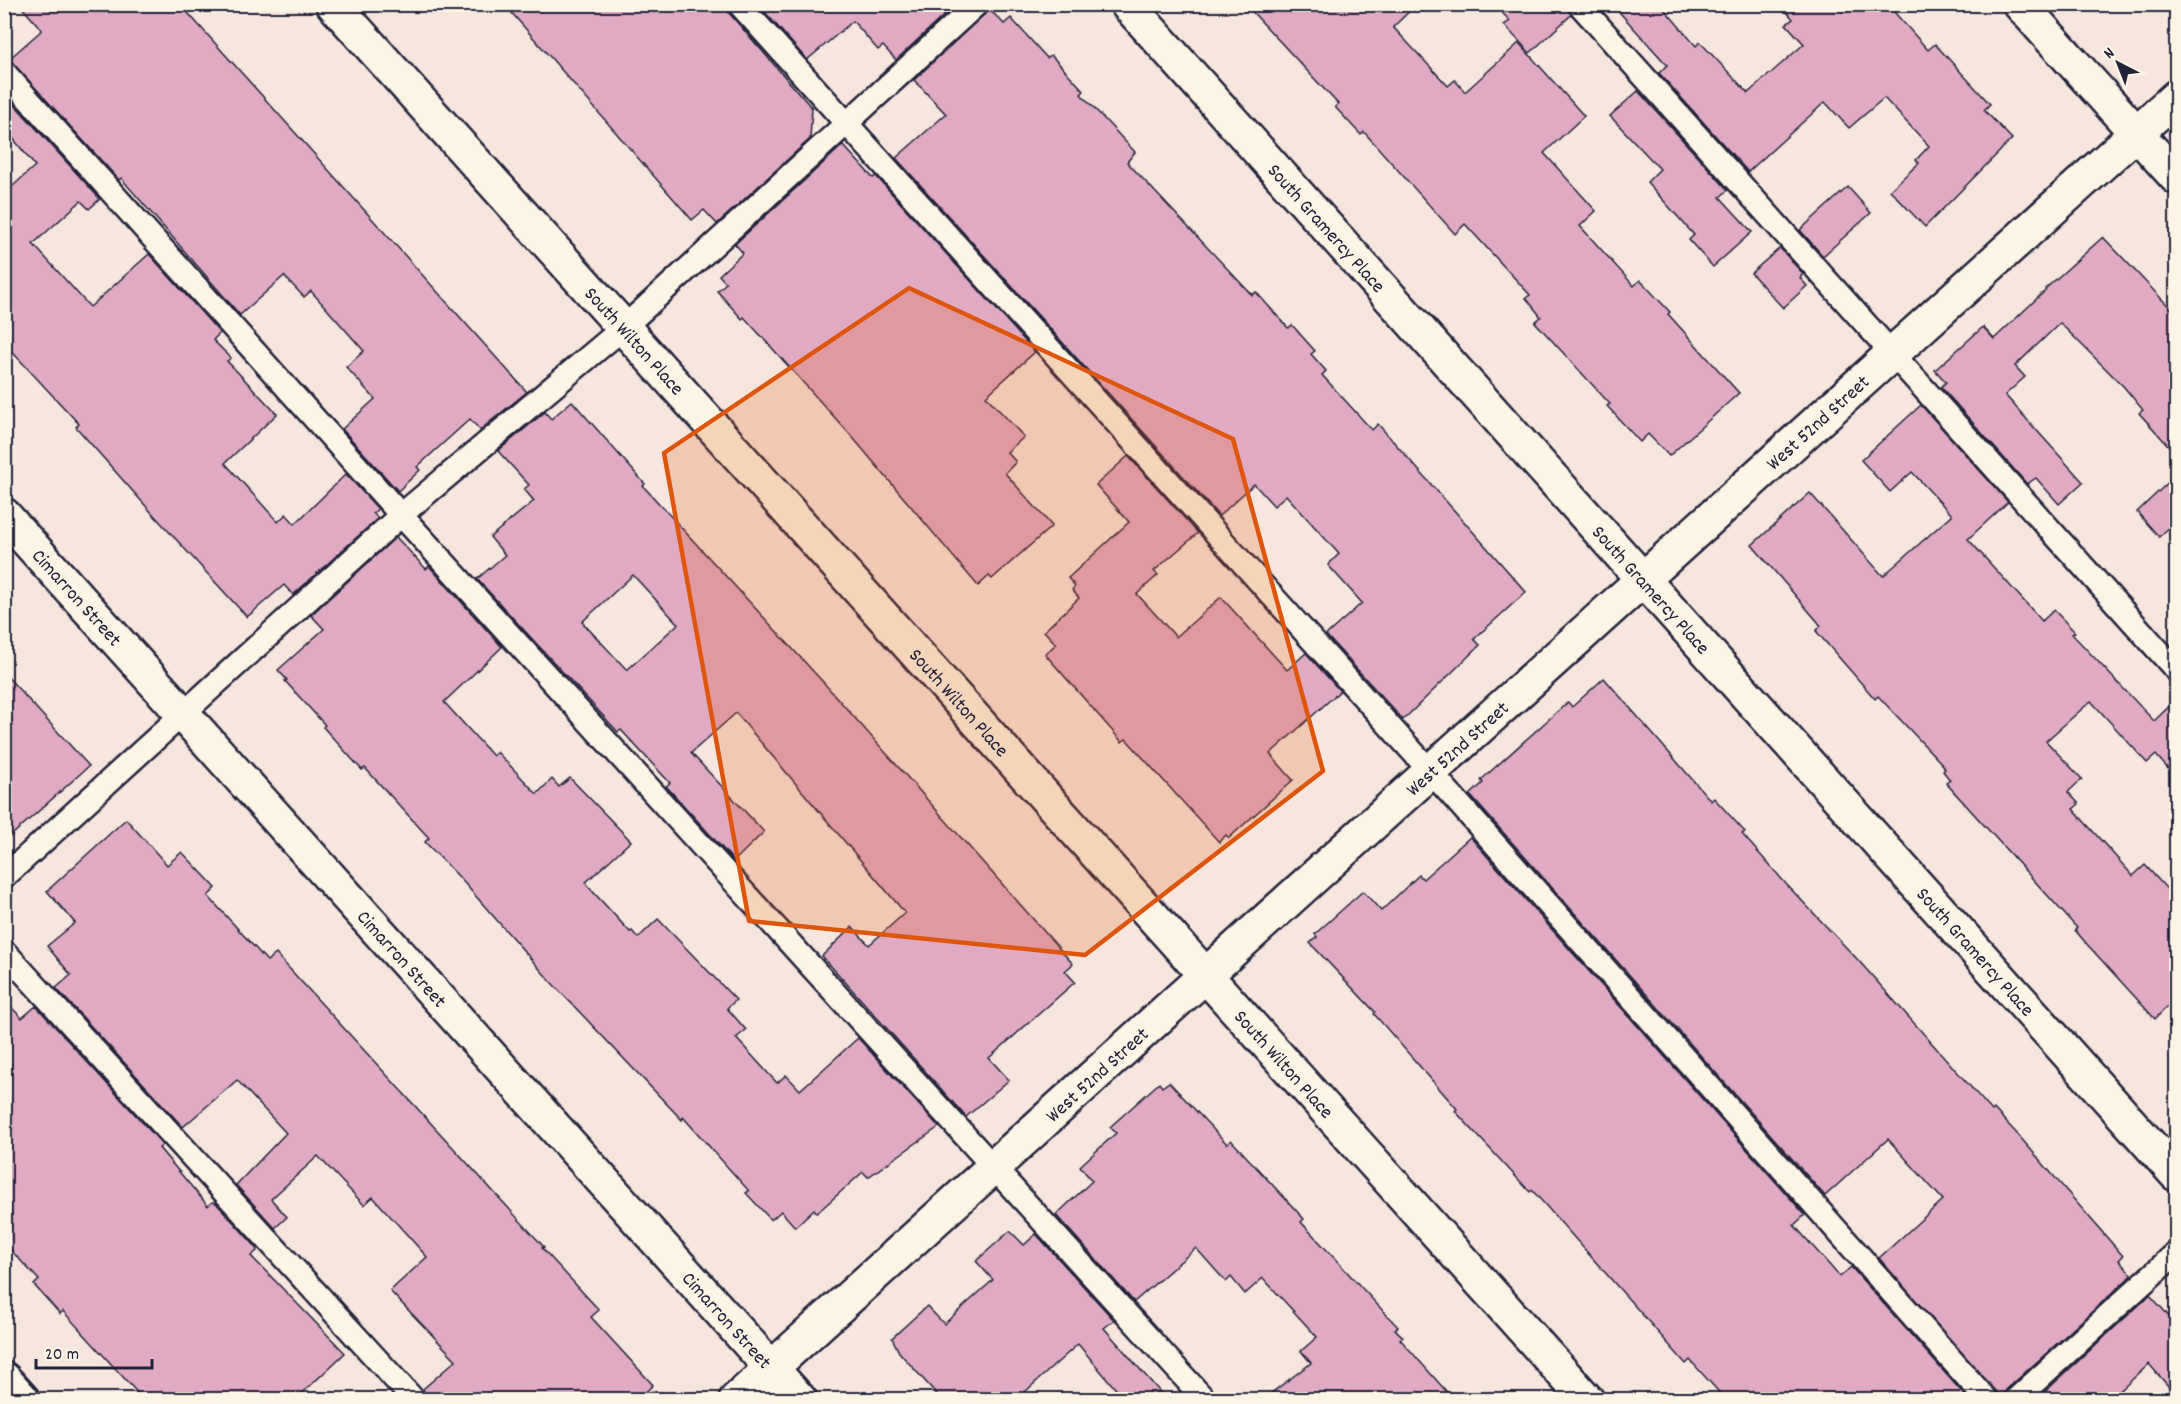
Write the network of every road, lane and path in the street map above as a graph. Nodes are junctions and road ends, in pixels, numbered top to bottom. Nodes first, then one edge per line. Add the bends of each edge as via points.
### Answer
1 (333, 4) edge
2 (739, 4) edge
3 (977, 4) edge
4 (1127, 4) edge
5 (1579, 4) edge
6 (2020, 4) edge
7 (4, 72) edge
8 (2176, 97) edge
9 (846, 124) junction
10 (2137, 133) junction
11 (2176, 177) edge
12 (623, 328) junction
13 (1894, 353) junction
14 (401, 514) junction
15 (4, 515) edge
16 (1642, 579) junction
17 (2176, 670) edge
18 (183, 713) junction
19 (1431, 772) junction
20 (4, 876) edge
21 (4, 951) edge
22 (1205, 976) junction
23 (995, 1167) junction
24 (2176, 1174) edge
25 (2176, 1253) edge
26 (772, 1367) junction
27 (4, 1379) edge
28 (23, 1400) edge
29 (414, 1400) edge
30 (736, 1400) edge
31 (800, 1400) edge
32 (1205, 1400) edge
33 (1587, 1400) edge
34 (1987, 1400) edge
35 (2015, 1400) edge

1 - 12 street, South Wilton Place
2 - 9 lane
3 - 9 lane
4 - 16 street, South Gramercy Place
5 - 13 lane
6 - 10 street
7 - 14 lane
8 - 10 street, West 52nd Street
9 - 12 lane
9 - 19 lane
10 - 11 street
10 - 13 street, West 52nd Street
12 - 14 lane
12 - 22 street, South Wilton Place
13 - 16 street, West 52nd Street
13 - 17 lane
14 - 18 lane
14 - 23 lane
15 - 18 street, Cimarron Street
16 - 19 street, West 52nd Street
16 - 24 street, South Gramercy Place
18 - 20 lane
18 - 26 street, Cimarron Street
19 - 22 street, West 52nd Street
19 - 34 lane
21 - 29 lane
22 - 23 street, West 52nd Street
22 - 33 street, South Wilton Place
23 - 26 street, West 52nd Street
23 - 32 lane
25 - 35 lane
26 - 30 street, West 52nd Street
26 - 31 street, Cimarron Street
27 - 28 street

